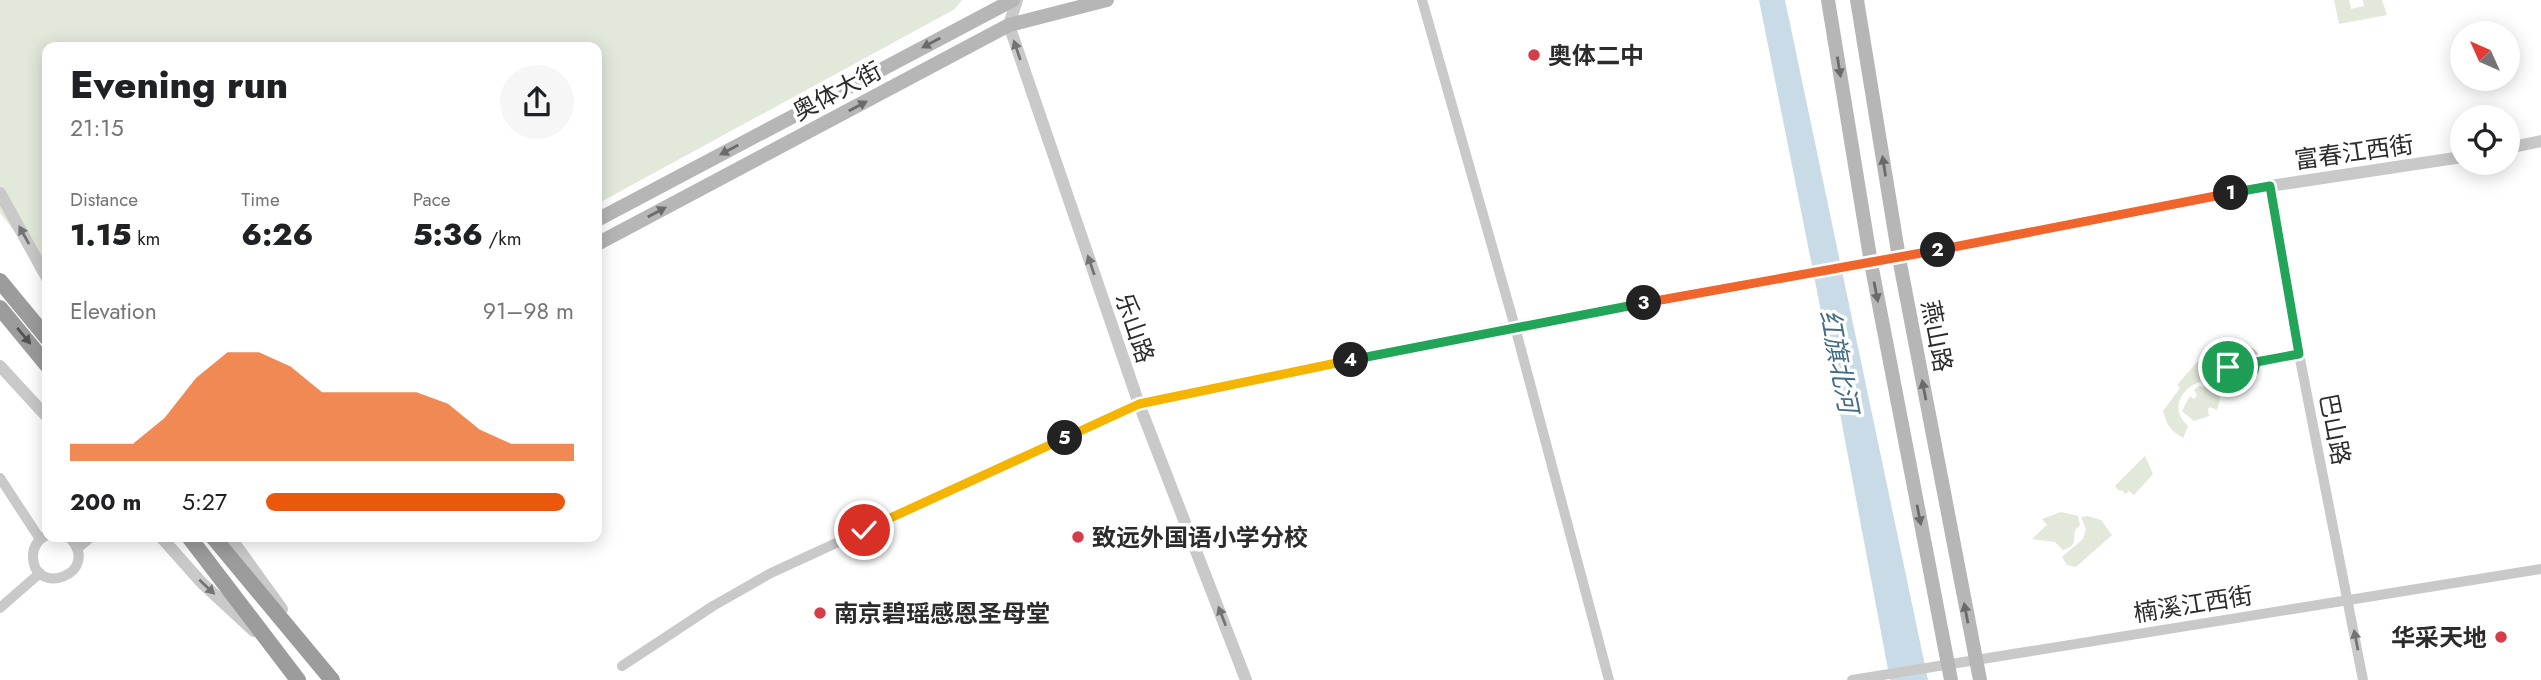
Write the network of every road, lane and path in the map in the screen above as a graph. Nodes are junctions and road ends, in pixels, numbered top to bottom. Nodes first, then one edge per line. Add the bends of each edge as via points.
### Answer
1 (1015, 0) edge
2 (1107, 0) edge
3 (1422, 0) edge
4 (1828, 0) edge
5 (1857, 0) edge
6 (995, 4) edge
7 (1009, 26) junction
8 (2541, 141) edge
9 (2520, 145) edge
10 (2450, 159) edge
11 (2270, 186) junction
12 (0, 193) edge
13 (602, 217) edge
14 (602, 241) edge
15 (1899, 258) junction
16 (1871, 263) junction
17 (42, 269) edge
18 (0, 281) edge
19 (0, 308) edge
20 (1516, 327) junction
21 (42, 332) edge
22 (2299, 354) junction
23 (42, 359) edge
24 (2256, 362) dead end
25 (0, 366) edge
26 (1139, 404) junction
27 (42, 412) edge
28 (0, 478) edge
29 (42, 534) edge
30 (42, 540) edge
31 (72, 542) edge
32 (85, 542) edge
33 (165, 542) edge
34 (193, 542) edge
35 (217, 542) edge
36 (234, 542) edge
37 (239, 542) edge
38 (77, 549) junction
39 (2541, 569) edge
40 (40, 573) junction
41 (258, 576) junction
42 (2348, 601) junction
43 (0, 608) edge
44 (268, 643) junction
45 (1976, 661) junction
46 (622, 666) dead end
47 (1949, 673) edge
48 (298, 680) edge
49 (333, 680) edge
50 (1246, 680) edge
51 (1609, 680) edge
52 (1852, 680) edge
53 (1980, 680) edge
54 (2363, 680) edge

1 - 6 main road, 奥体大街
1 - 7 street
2 - 7 main road, 奥体大街
3 - 20 street
4 -> 16 main road, 燕山路
15 -> 5 main road, 燕山路
6 - 7 street, 乐山路
6 -> 13 main road, 奥体大街
14 -> 7 main road, 奥体大街
26 -> 7 street, 乐山路
8 - 9 street
10 - 11 street, 富春江西街
11 - 15 street, 富春江西街
11 - 22 street, 巴山路
17 -> 12 street
15 - 16 street, 富春江西街
45 -> 15 main road, 燕山路
16 - 20 street, 富春江西街
16 -> 47 main road, 燕山路
18 - 21 highway
19 -> 23 highway
20 - 26 street, 富春江西街
20 - 51 street
22 - 24 street
22 - 42 street, 巴山路
25 - 27 street
26 - 46 street via 771,573
50 -> 26 street, 乐山路
28 - 29 street
30 - 40 street via 33,552
31 - 38 street
32 - 38 street
33 -> 44 street
34 - 44 highway
35 - 49 highway
36 - 41 street
37 - 41 street
38 - 40 street via 77,564 68,575 53,579
39 - 42 street, 楠溪江西街
40 - 43 street
41 - 49 street
42 - 45 street, 楠溪江西街
54 -> 42 street, 巴山路
44 - 48 highway
45 - 47 street, 楠溪江西街
45 - 53 main road, 燕山路
47 - 52 street, 楠溪江西街 via 1926,669

